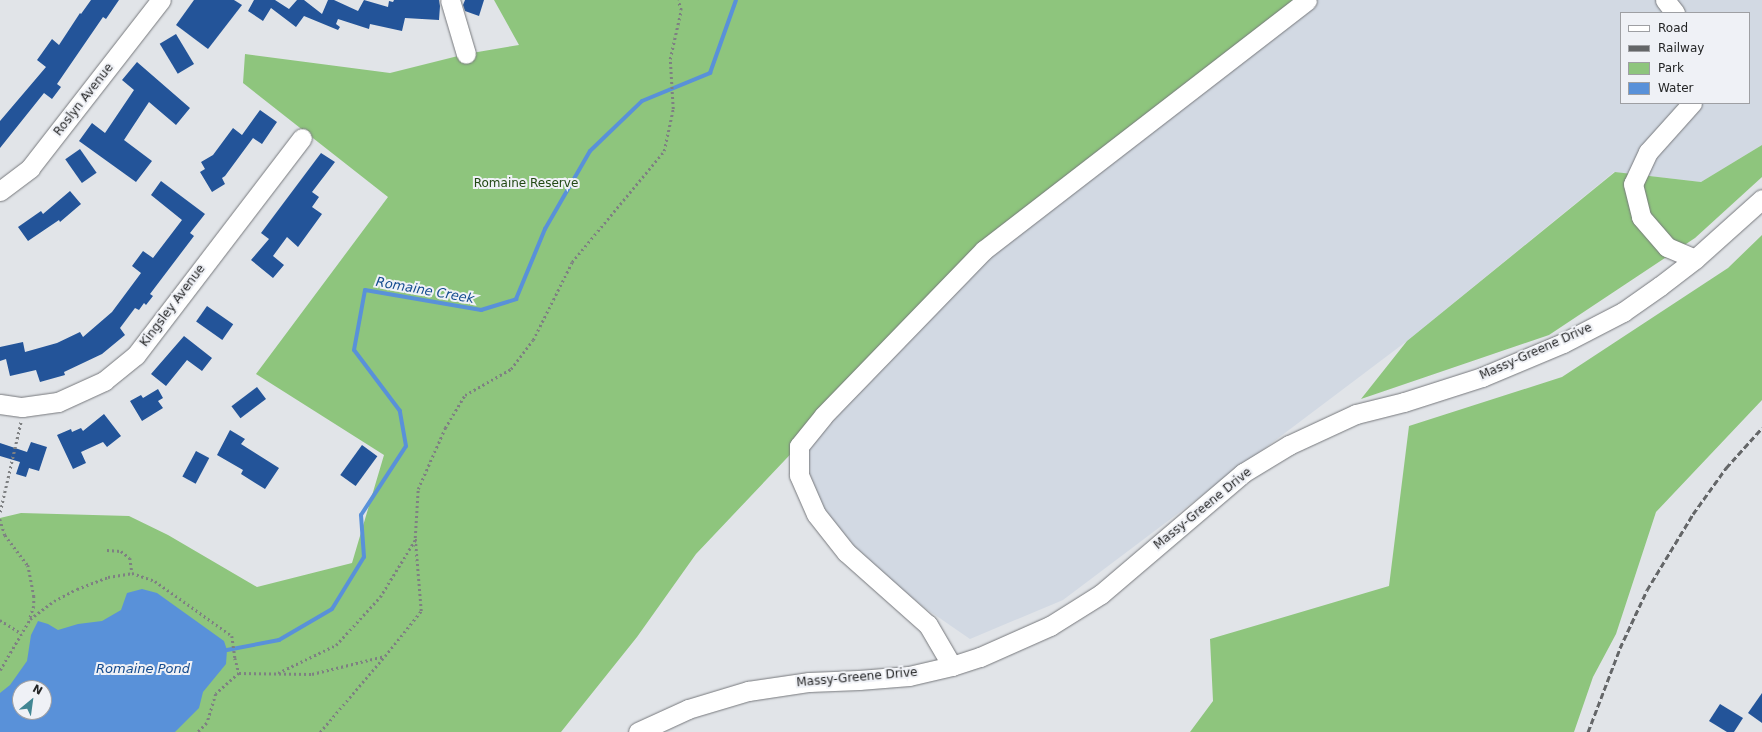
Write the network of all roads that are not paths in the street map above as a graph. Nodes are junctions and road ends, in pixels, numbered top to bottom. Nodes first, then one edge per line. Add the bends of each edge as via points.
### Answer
1 (161, 0) edge
2 (450, 0) edge
3 (1307, 0) edge
4 (1315, 0) edge
5 (1665, 0) edge
6 (1673, 12) edge
7 (1288, 14) junction
8 (466, 54) dead end
9 (1691, 104) edge
10 (302, 138) dead end
11 (0, 191) edge
12 (1762, 199) edge
13 (1695, 259) junction
14 (0, 404) edge
15 (952, 666) junction
16 (638, 732) edge

1 - 11 street, Roslyn Avenue via 30,168
2 - 8 street
3 - 7 street
4 - 7 street
5 - 6 street
7 - 15 street via 984,250 823,416 799,446 799,475 816,514 846,552 928,625
9 - 13 street via 1648,152 1633,184 1641,217 1667,247
10 - 14 street, Kingsley Avenue via 136,355 104,381 58,402 22,407
12 - 13 street, Massy-Greene Drive
13 - 15 street, Massy-Greene Drive via 1623,312 1563,343 1482,377 1404,402 1356,414 1289,445 1243,473 1101,594 1050,626 980,657
15 - 16 street, Massy-Greene Drive via 909,676 809,682 748,691 688,709

